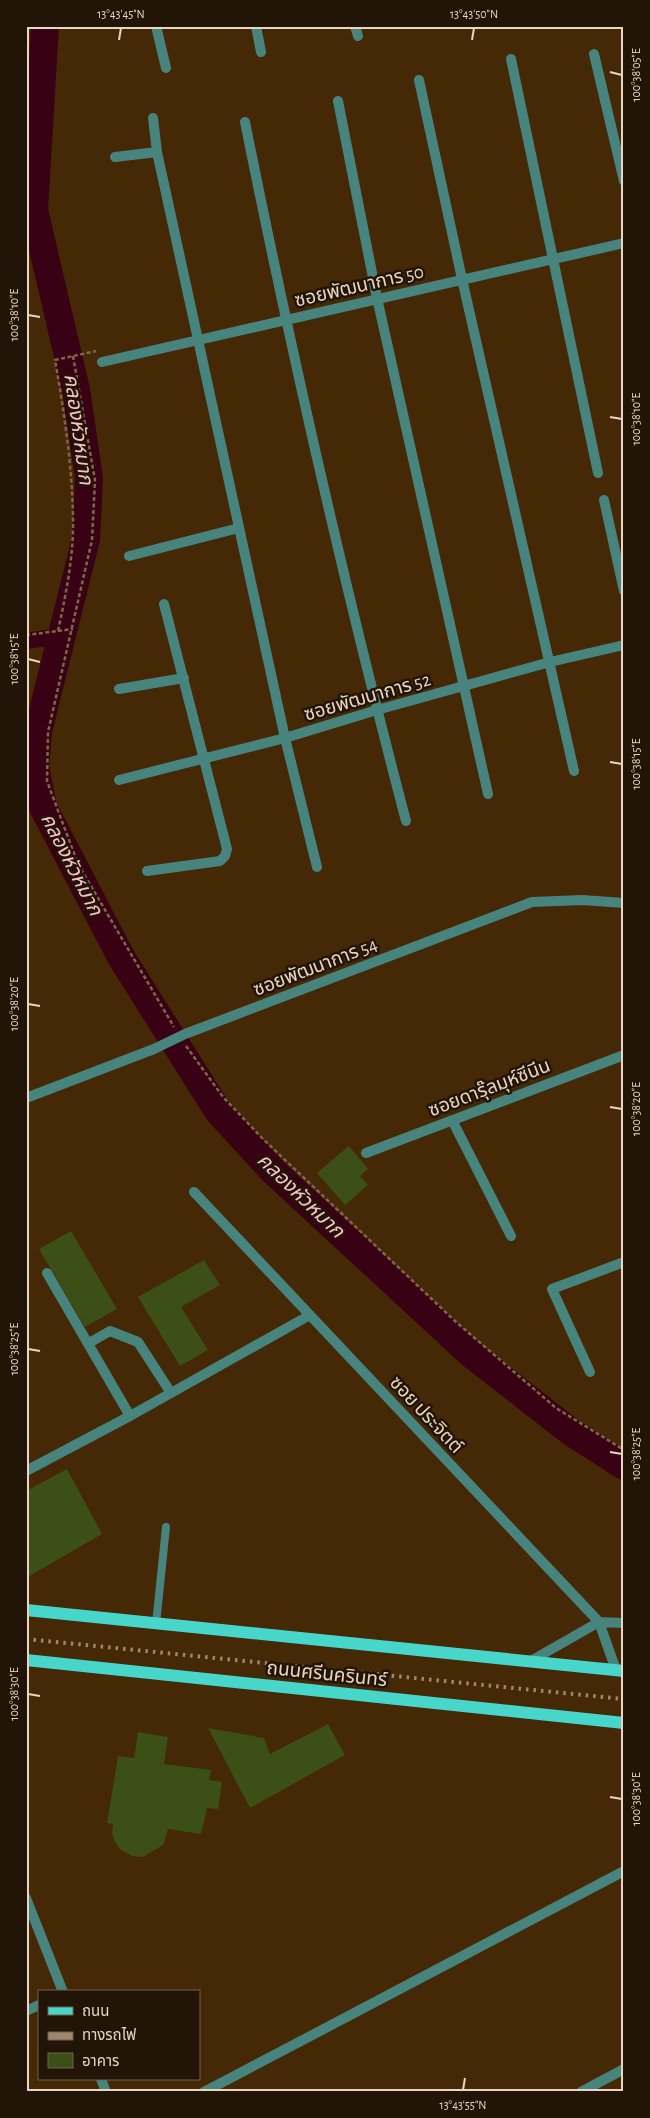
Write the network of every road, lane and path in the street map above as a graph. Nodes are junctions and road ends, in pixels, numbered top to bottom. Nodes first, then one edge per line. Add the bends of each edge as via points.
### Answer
1 (156, 26) edge
2 (256, 26) edge
3 (261, 52) dead end
4 (594, 54) dead end
5 (511, 59) dead end
6 (166, 68) dead end
7 (419, 80) dead end
8 (338, 101) dead end
9 (153, 118) dead end
10 (245, 122) dead end
11 (157, 152) junction
12 (115, 157) dead end
13 (624, 180) edge
14 (624, 243) edge
15 (553, 259) junction
16 (462, 279) junction
17 (377, 298) junction
18 (285, 320) junction
19 (198, 339) junction
20 (73, 356) junction
21 (102, 362) joint
22 (598, 474) dead end
23 (604, 500) dead end
24 (239, 528) junction
25 (129, 556) dead end
26 (624, 591) edge
27 (164, 604) dead end
28 (73, 629) junction
29 (58, 631) junction
30 (26, 635) edge
31 (624, 645) edge
32 (550, 662) junction
33 (184, 678) junction
34 (464, 686) junction
35 (119, 690) dead end
36 (377, 710) junction
37 (285, 738) junction
38 (204, 759) junction
39 (574, 771) dead end
40 (119, 780) dead end
41 (488, 794) dead end
42 (406, 821) dead end
43 (317, 867) dead end
44 (147, 871) dead end
45 (622, 902) edge
46 (183, 1037) junction
47 (624, 1054) edge
48 (26, 1098) edge
49 (452, 1120) junction
50 (366, 1153) dead end
51 (194, 1192) dead end
52 (511, 1236) dead end
53 (624, 1262) edge
54 (47, 1273) dead end
55 (310, 1315) junction
56 (89, 1343) junction
57 (590, 1372) dead end
58 (171, 1393) junction
59 (130, 1416) junction
60 (624, 1450) edge
61 (26, 1471) edge
62 (166, 1527) dead end
63 (26, 1610) edge
64 (600, 1622) junction
65 (624, 1622) edge
66 (156, 1624) junction
67 (26, 1660) edge
68 (529, 1662) junction
69 (620, 1670) edge
70 (624, 1723) edge
71 (624, 1871) edge
72 (26, 1898) edge
73 (62, 1990) edge
74 (38, 2005) edge
75 (26, 2011) edge
76 (624, 2069) edge
77 (101, 2080) edge
78 (106, 2092) edge
79 (204, 2092) edge
80 (581, 2092) edge

1 - 6 street
2 - 3 street
4 - 13 street
5 - 15 street
7 - 16 street
8 - 17 street
9 - 11 street
10 - 18 street
11 - 12 street
11 - 19 street
14 - 15 street, ซอยพัฒนาการ 50
15 - 16 street, ซอยพัฒนาการ 50
15 - 22 street
16 - 17 street, ซอยพัฒนาการ 50
16 - 32 street
17 - 18 street, ซอยพัฒนาการ 50
17 - 34 street
18 - 19 street, ซอยพัฒนาการ 50
18 - 36 street
19 - 21 street, ซอยพัฒนาการ 50
19 - 24 street
20 - 21 path via 96,350
20 - 28 path via 95,480 92,540
20 - 29 path via 54,360 67,435 73,518 68,582
23 - 26 street
24 - 25 street
24 - 37 street
27 - 33 street
28 - 29 path
28 - 46 path via 48,732 47,781 78,864
29 - 30 path
31 - 32 street, ซอยพัฒนาการ 52
32 - 34 street, ซอยพัฒนาการ 52
32 - 39 street
33 - 35 street
33 - 38 street
34 - 36 street, ซอยพัฒนาการ 52
34 - 41 street
36 - 37 street, ซอยพัฒนาการ 52
36 - 42 street
37 - 38 street, ซอยพัฒนาการ 52
37 - 43 street
38 - 40 street, ซอยพัฒนาการ 52
38 - 44 street via 227,850 225,856 220,861
45 - 46 street, ซอยพัฒนาการ 54 via 532,902
46 - 48 street, ซอยพัฒนาการ 54
46 - 60 path via 223,1097 256,1132 449,1316 556,1408
47 - 49 street, ซอยดารุ๊ลมุห์ซีนีน
49 - 50 street, ซอยดารุ๊ลมุห์ซีนีน
49 - 52 street
51 - 55 street, ซอย ประจิตต์
53 - 57 street via 552,1289
54 - 56 street
55 - 58 street
55 - 64 street, ซอย ประจิตต์
56 - 58 street via 110,1331 138,1342
56 - 59 street
58 - 59 street
59 - 61 street
62 - 66 lane
63 - 66 main road, ถนนศรีนครินทร์
64 - 65 street
64 - 68 street
64 - 69 street, ซอย ประจิตต์
66 - 68 main road, ถนนศรีนครินทร์
67 - 70 main road, ถนนศรีนครินทร์
68 - 69 main road, ถนนศรีนครินทร์
71 - 79 street
72 - 73 street
74 - 75 street
76 - 80 street
77 - 78 street

